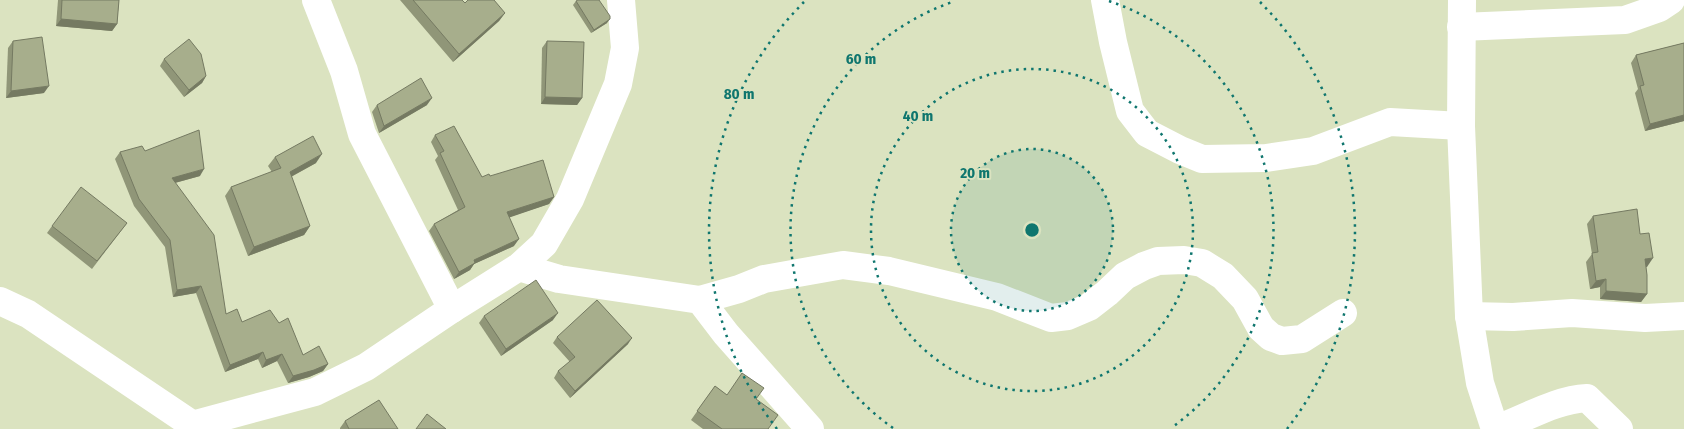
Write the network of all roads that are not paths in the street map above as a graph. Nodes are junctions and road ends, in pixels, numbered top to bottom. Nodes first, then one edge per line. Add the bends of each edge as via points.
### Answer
1 (316, 0) edge
2 (621, 0) edge
3 (1105, 0) edge
4 (1462, 0) edge
5 (1671, 0) edge
6 (1461, 27) junction
7 (1461, 126) junction
8 (519, 267) junction
9 (700, 300) junction
10 (0, 301) edge
11 (452, 309) junction
12 (1343, 313) dead end
13 (1469, 316) junction
14 (1684, 316) edge
15 (196, 427) edge
16 (810, 429) edge
17 (1496, 429) edge
18 (1619, 429) edge

1 - 11 street via 344,71 362,134
2 - 8 street via 625,48 618,84 570,199 544,244
3 - 7 street via 1130,111 1147,133 1202,159 1266,158 1313,151 1390,122
4 - 6 street
5 - 6 street via 1626,20
6 - 7 street
7 - 13 street
8 - 9 street via 560,279
8 - 11 street
9 - 12 street via 764,279 843,265 889,271 997,297 1052,318 1068,316 1089,306 1144,266 1158,261 1184,260 1202,263 1223,276 1245,299 1262,328 1271,337 1282,341 1302,339
9 - 16 street
10 - 15 street via 28,314
11 - 15 street via 366,367 315,392
13 - 14 street via 1572,313 1645,318
13 - 17 street via 1480,383
17 - 18 street via 1548,406 1588,398

